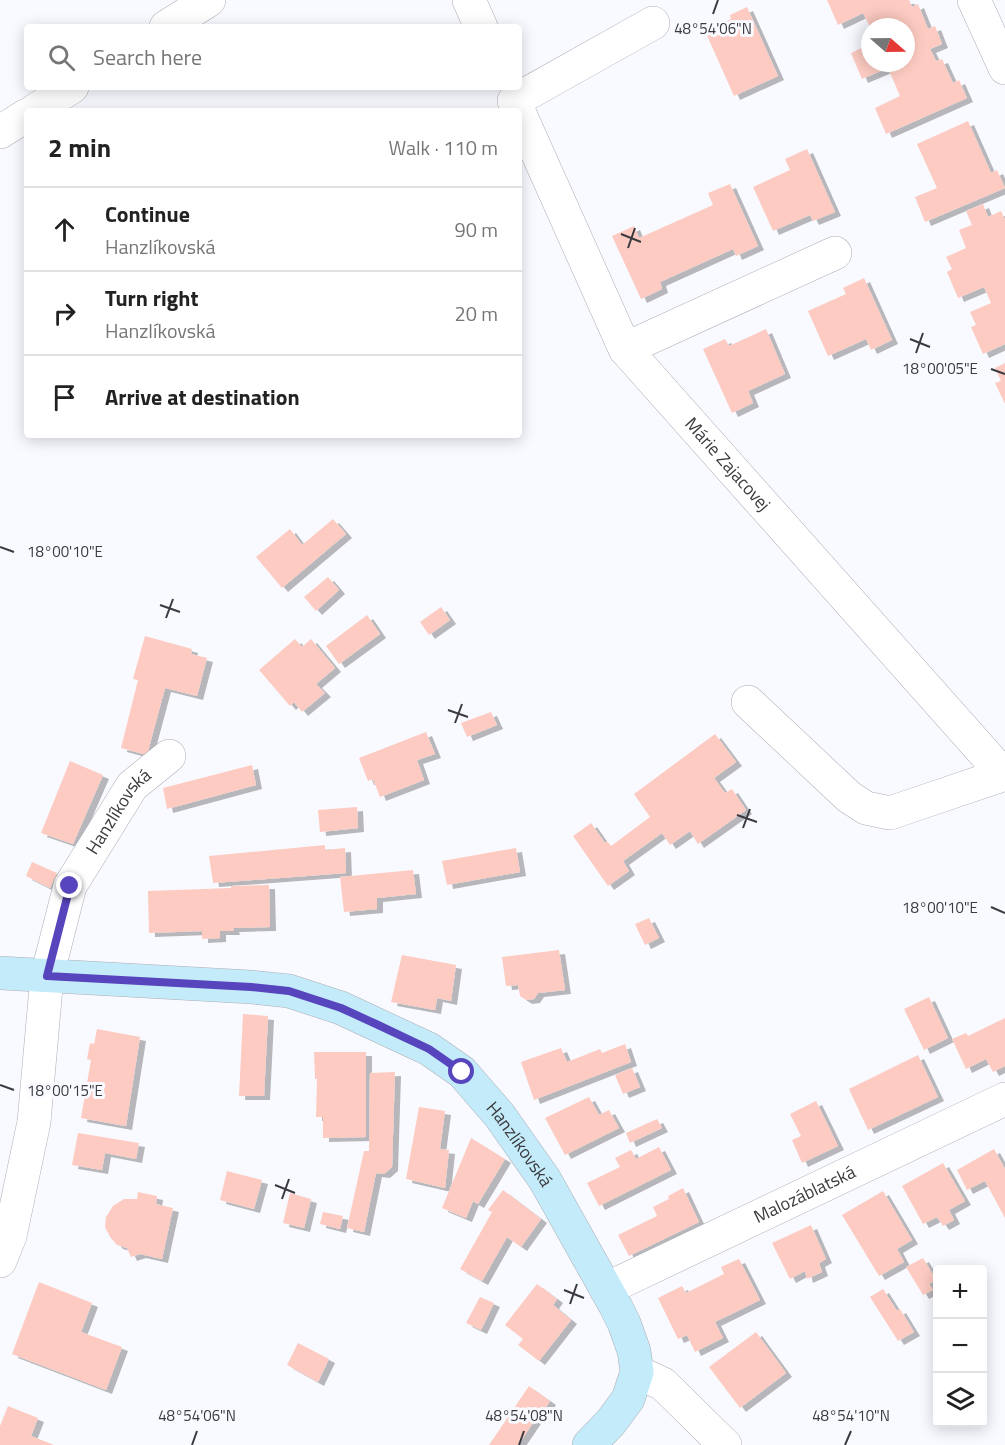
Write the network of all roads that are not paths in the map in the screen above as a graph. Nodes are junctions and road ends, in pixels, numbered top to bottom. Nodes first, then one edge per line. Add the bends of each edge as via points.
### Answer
1 (209, 0) edge
2 (469, 0) edge
3 (974, 0) edge
4 (654, 22) dead end
5 (171, 24) edge
6 (480, 24) edge
7 (1005, 68) edge
8 (67, 90) edge
9 (515, 103) edge
10 (39, 108) edge
11 (24, 117) edge
12 (522, 119) edge
13 (0, 132) edge
14 (835, 253) dead end
15 (625, 349) junction
16 (748, 702) dead end
17 (169, 756) dead end
18 (1004, 774) edge
19 (0, 974) edge
20 (47, 976) junction
21 (1005, 1099) edge
22 (0, 1261) edge
23 (606, 1289) junction
24 (637, 1372) junction
25 (589, 1445) edge
26 (725, 1445) edge

1 - 5 street
2 - 6 street
3 - 7 street
4 - 9 street
8 - 10 street
11 - 13 street
12 - 15 street, Márie Zajacovej
14 - 15 street
15 - 18 street, Márie Zajacovej
16 - 18 street via 849,797 866,808 890,813
17 - 20 street, Hanzlíkovská via 132,786 70,886
19 - 20 street, Hanzlíkovská
20 - 22 street, Hanzlíkovská via 34,1122 10,1236
20 - 23 street, Hanzlíkovská via 289,991 341,1008 429,1049 462,1072 500,1116 544,1180
21 - 23 street, Malozáblatská
23 - 24 street, Hanzlíkovská via 624,1323
24 - 25 street via 628,1399
24 - 26 street via 663,1384

